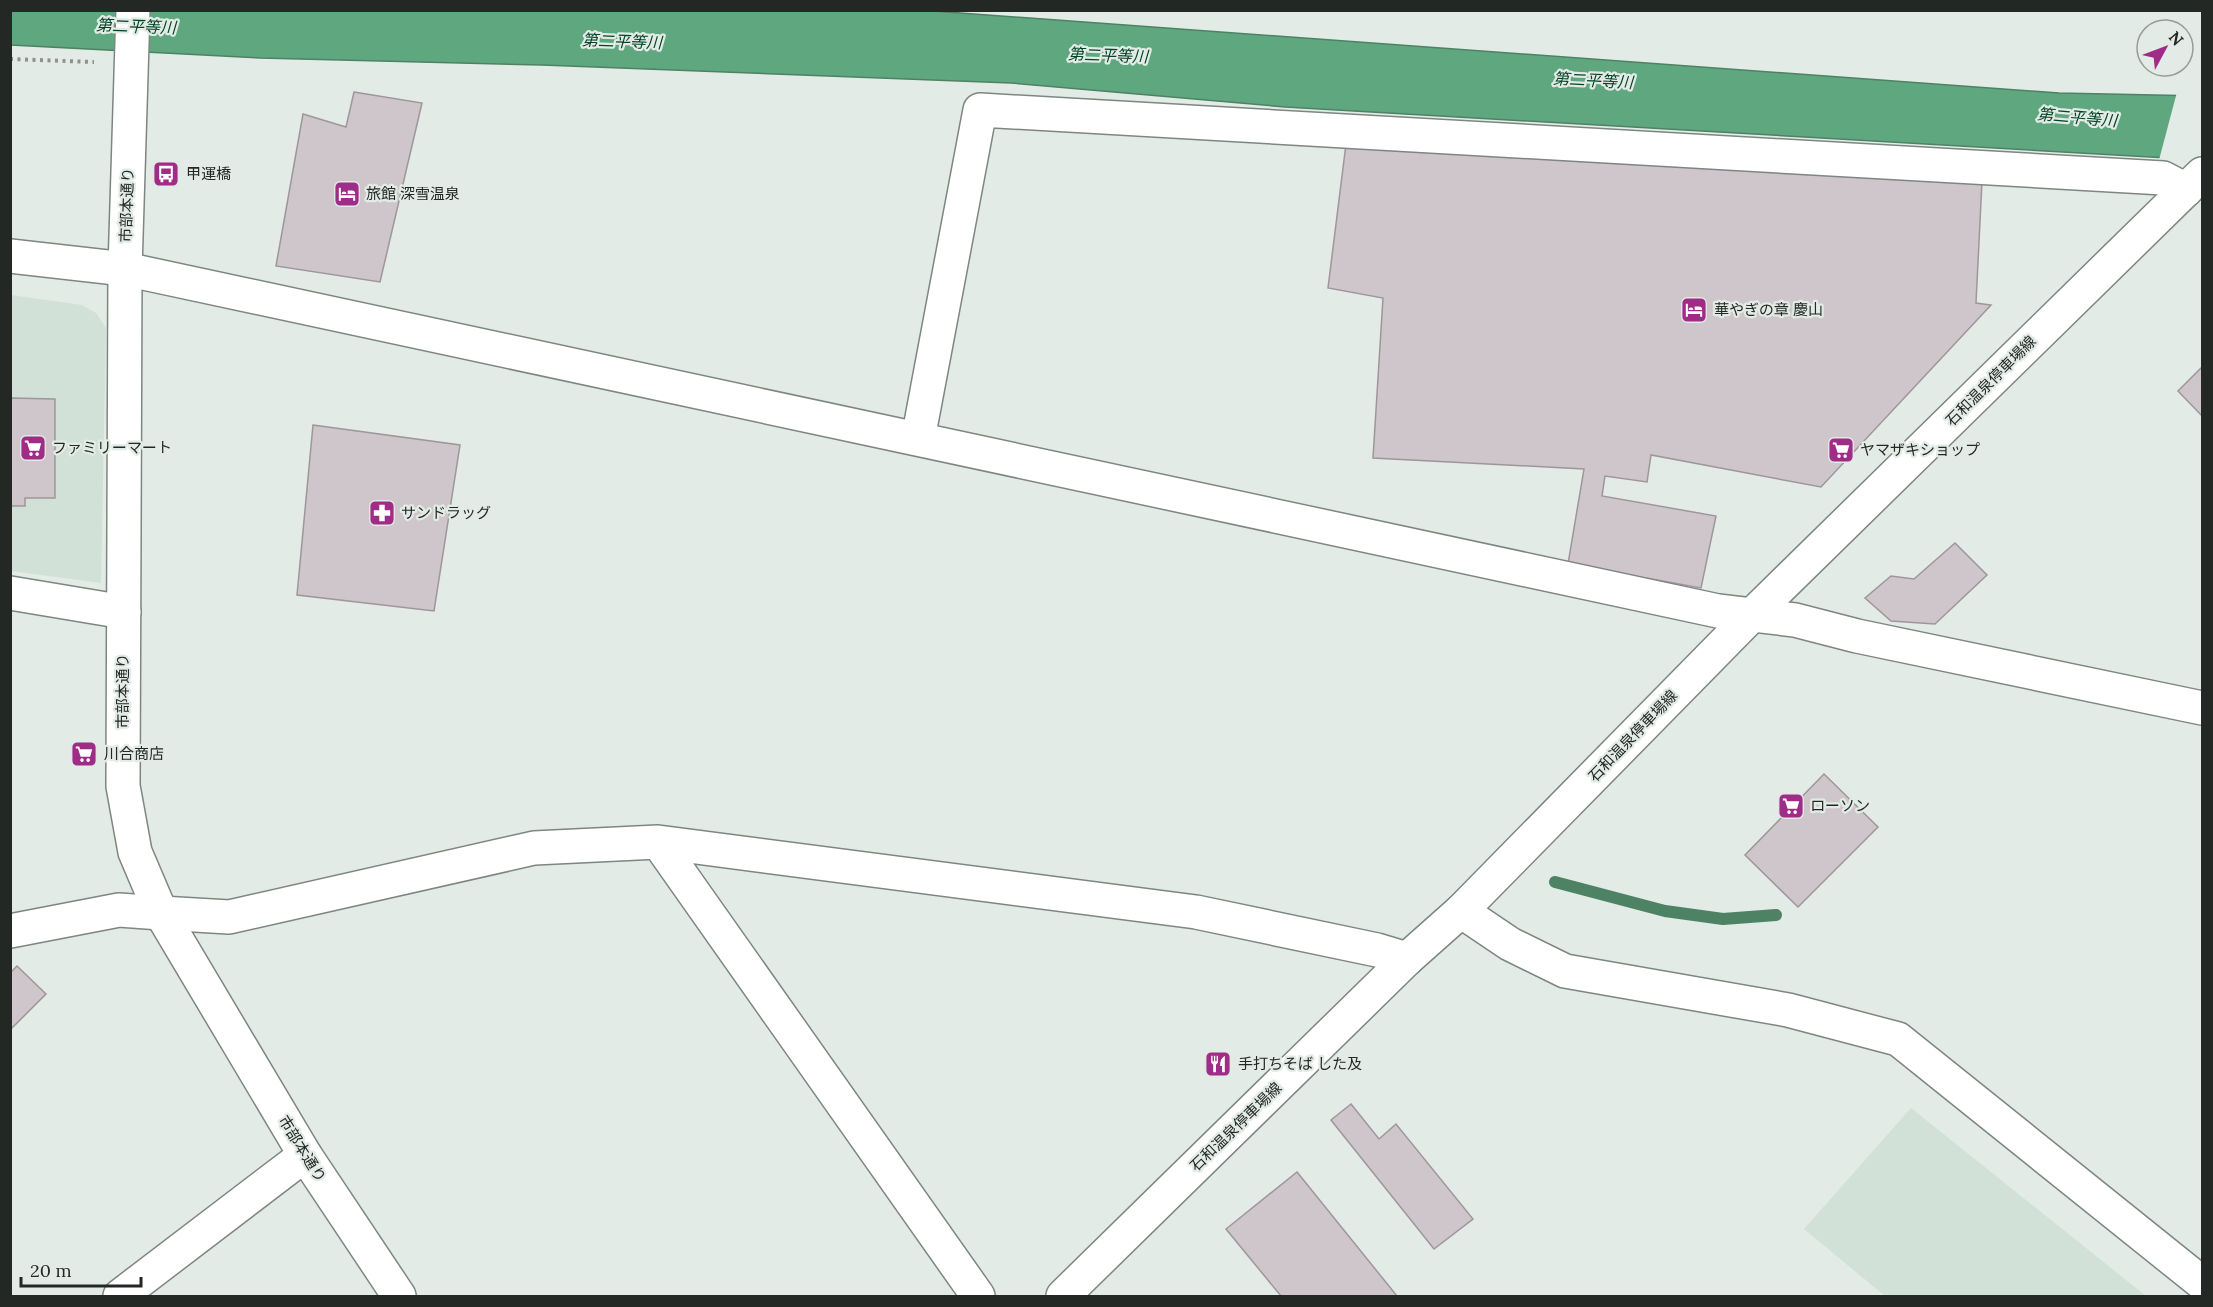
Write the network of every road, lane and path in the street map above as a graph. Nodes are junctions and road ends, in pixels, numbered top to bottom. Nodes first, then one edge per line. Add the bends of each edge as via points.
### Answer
1 (133, 10) edge
2 (10, 59) edge
3 (132, 62) junction
4 (2194, 182) edge
5 (10, 256) edge
6 (125, 269) junction
7 (918, 439) junction
8 (10, 593) edge
9 (124, 612) junction
10 (1752, 615) junction
11 (2202, 708) edge
12 (658, 842) junction
13 (1461, 911) junction
14 (161, 913) junction
15 (10, 931) edge
16 (1407, 960) junction
17 (305, 1155) junction
18 (2202, 1284) edge
19 (120, 1296) edge
20 (399, 1296) edge
21 (978, 1296) edge
22 (1063, 1296) edge

1 - 3 main road, 市部本通り
2 - 3 path
3 - 6 main road, 市部本通り
4 - 7 main road via 980,110
4 - 10 main road, 石和温泉停車場線
5 - 6 main road
6 - 7 main road
6 - 9 main road, 市部本通り
7 - 10 main road
8 - 9 main road
9 - 14 main road, 市部本通り via 123,786 135,852
10 - 11 main road via 1795,620
10 - 13 main road, 石和温泉停車場線
12 - 14 main road via 534,848 229,917
12 - 16 main road via 1196,912 1377,950
12 - 21 main road
13 - 16 main road, 石和温泉停車場線
13 - 18 main road via 1510,944 1565,970 1788,1010 1898,1039
14 - 15 main road via 119,910
14 - 17 main road, 市部本通り
16 - 22 main road, 石和温泉停車場線
17 - 19 main road
17 - 20 main road, 市部本通り

